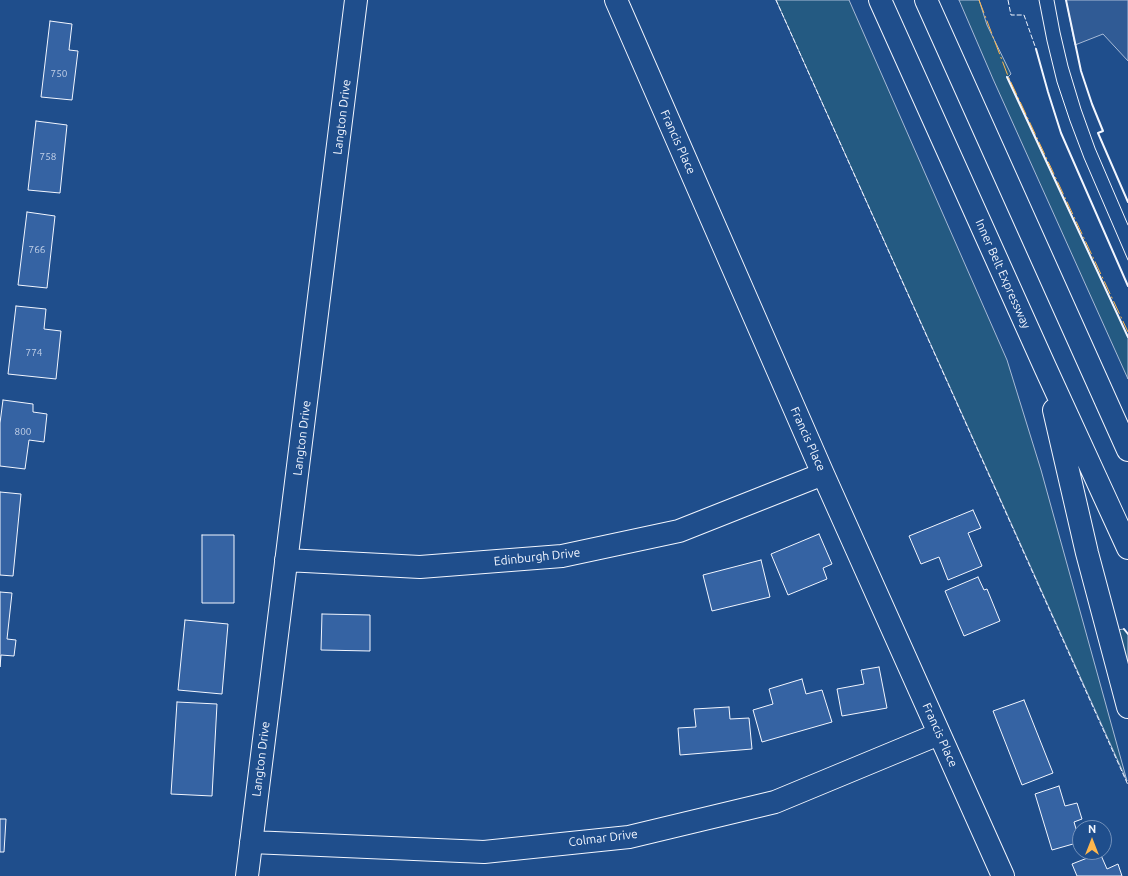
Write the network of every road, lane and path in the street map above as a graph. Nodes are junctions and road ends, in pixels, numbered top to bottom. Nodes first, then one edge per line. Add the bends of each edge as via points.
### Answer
1 (356, 0) edge
2 (616, 0) edge
3 (880, 0) edge
4 (926, 0) edge
5 (1045, 367) junction
6 (1128, 450) edge
7 (824, 474) junction
8 (1128, 548) edge
9 (286, 560) junction
10 (1128, 707) edge
11 (940, 734) junction
12 (251, 842) junction
13 (247, 876) edge
14 (1003, 876) edge

1 - 9 main road, Langton Drive
2 - 7 main road, Francis Place
3 - 5 main road, Inner Belt Expressway
4 - 6 main road
5 - 8 main road, Inner Belt Expressway
5 - 10 main road via 1087,553
7 - 9 main road, Edinburgh Drive via 678,531 562,556 420,567
7 - 11 main road, Francis Place
9 - 12 main road, Langton Drive
11 - 12 main road, Colmar Drive via 775,802 630,837 484,852
11 - 14 main road, Francis Place
12 - 13 main road, Langton Drive

